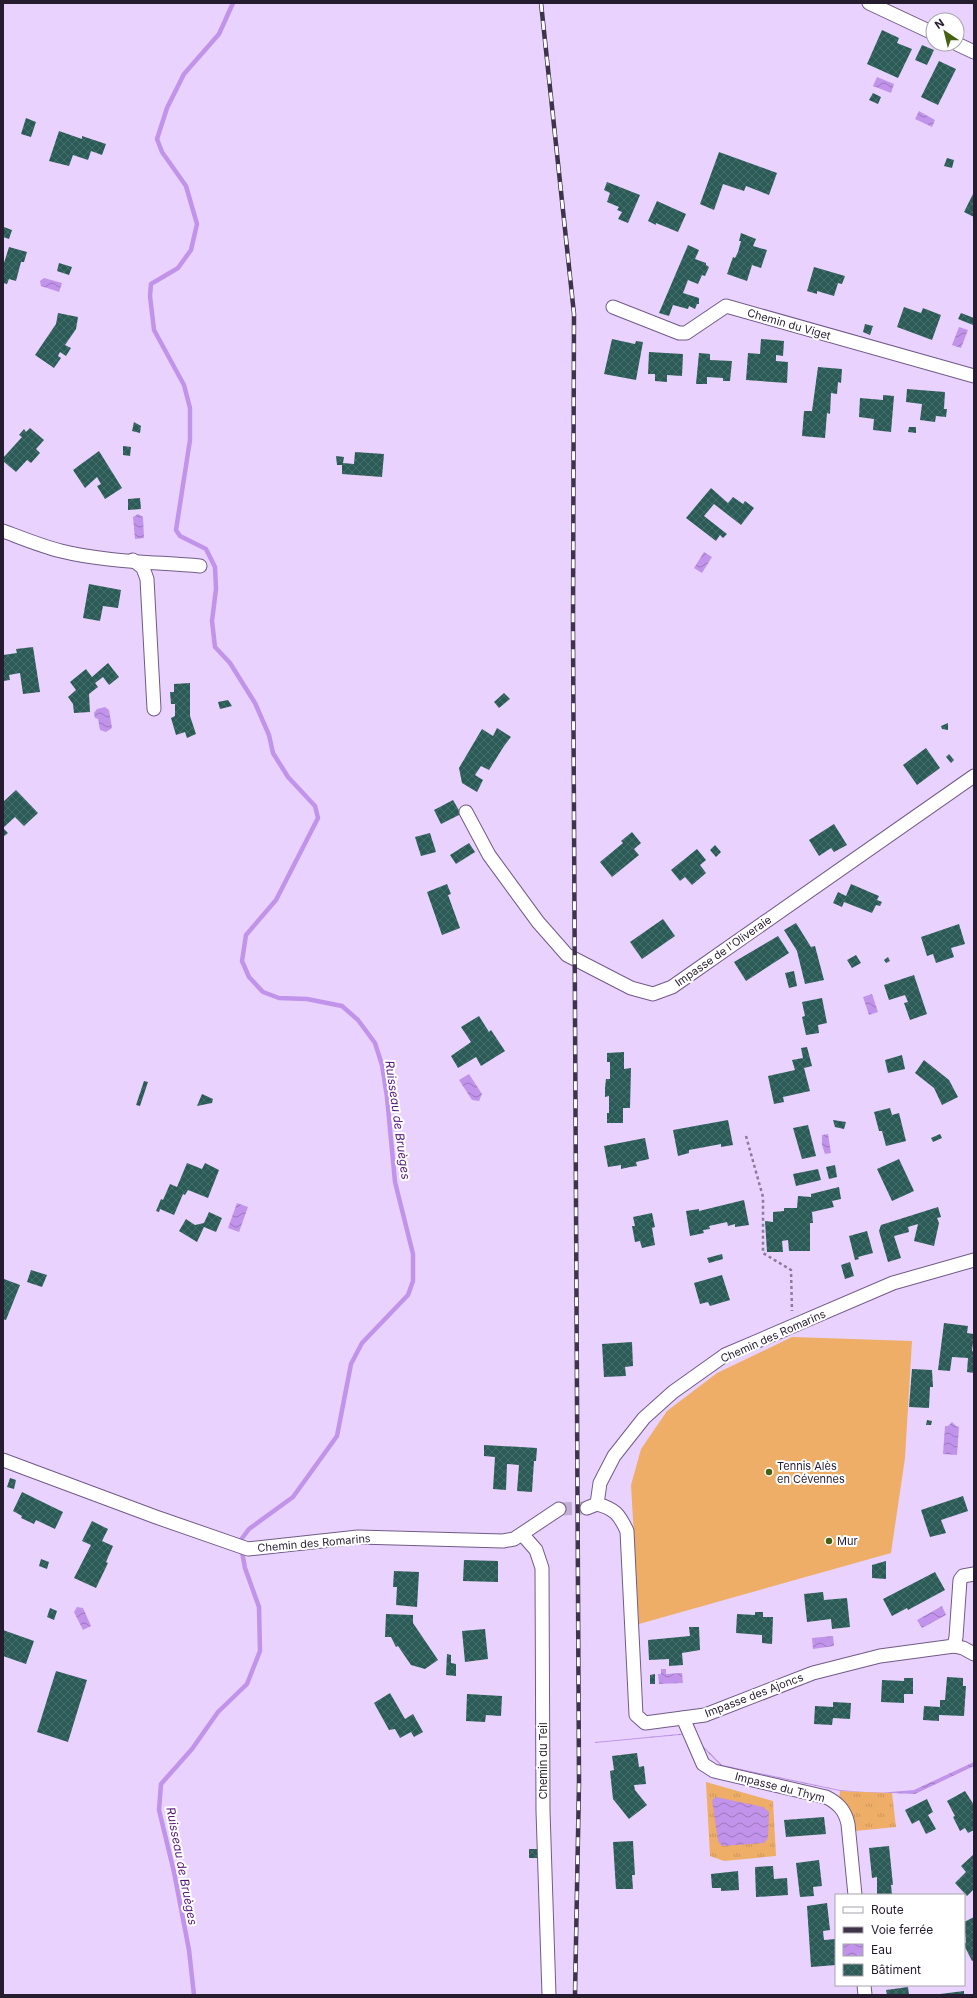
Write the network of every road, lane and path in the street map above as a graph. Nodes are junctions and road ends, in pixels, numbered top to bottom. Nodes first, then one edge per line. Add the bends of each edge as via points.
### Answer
1 (869, 3) edge
2 (925, 29) edge
3 (613, 307) dead end
4 (974, 376) edge
5 (3, 530) edge
6 (134, 560) junction
7 (200, 566) dead end
8 (154, 709) dead end
9 (974, 776) edge
10 (466, 812) dead end
11 (746, 1136) dead end
12 (974, 1260) edge
13 (793, 1326) junction
14 (3, 1460) edge
15 (592, 1506) joint
16 (559, 1509) tunnel mouth
17 (522, 1534) junction
18 (974, 1574) edge
19 (954, 1646) junction
20 (974, 1654) edge
21 (683, 1718) junction
22 (855, 1894) edge
23 (549, 1995) edge

1 - 2 street
3 - 4 street, Chemin du Viget via 679,333 686,333 726,306
5 - 6 street via 29,542 62,551
6 - 7 street
6 - 8 street via 144,568 147,579
9 - 10 street, Impasse de l'Oliveraie via 672,987 653,994 631,988 567,955 538,922 489,855
11 - 13 path via 763,1197 763,1253 791,1270
12 - 13 street, Chemin des Romarins via 892,1283
13 - 15 street, Chemin des Romarins via 725,1355 667,1397 644,1418 614,1456
14 - 17 street, Chemin des Romarins via 156,1518 248,1549 358,1537 503,1541
15 - 21 street, Impasse des Ajoncs via 608,1507 620,1516 627,1531 636,1715 645,1723
16 - 17 street, Chemin des Romarins
17 - 23 street, Chemin du Teil via 536,1550 542,1568 543,1811
18 - 19 street via 963,1576 960,1580
19 - 20 street, Impasse des Ajoncs
19 - 21 street, Impasse des Ajoncs via 880,1656 813,1672 705,1715
21 - 22 street, Impasse du Thym via 702,1764 714,1771 826,1798 841,1808 848,1824

